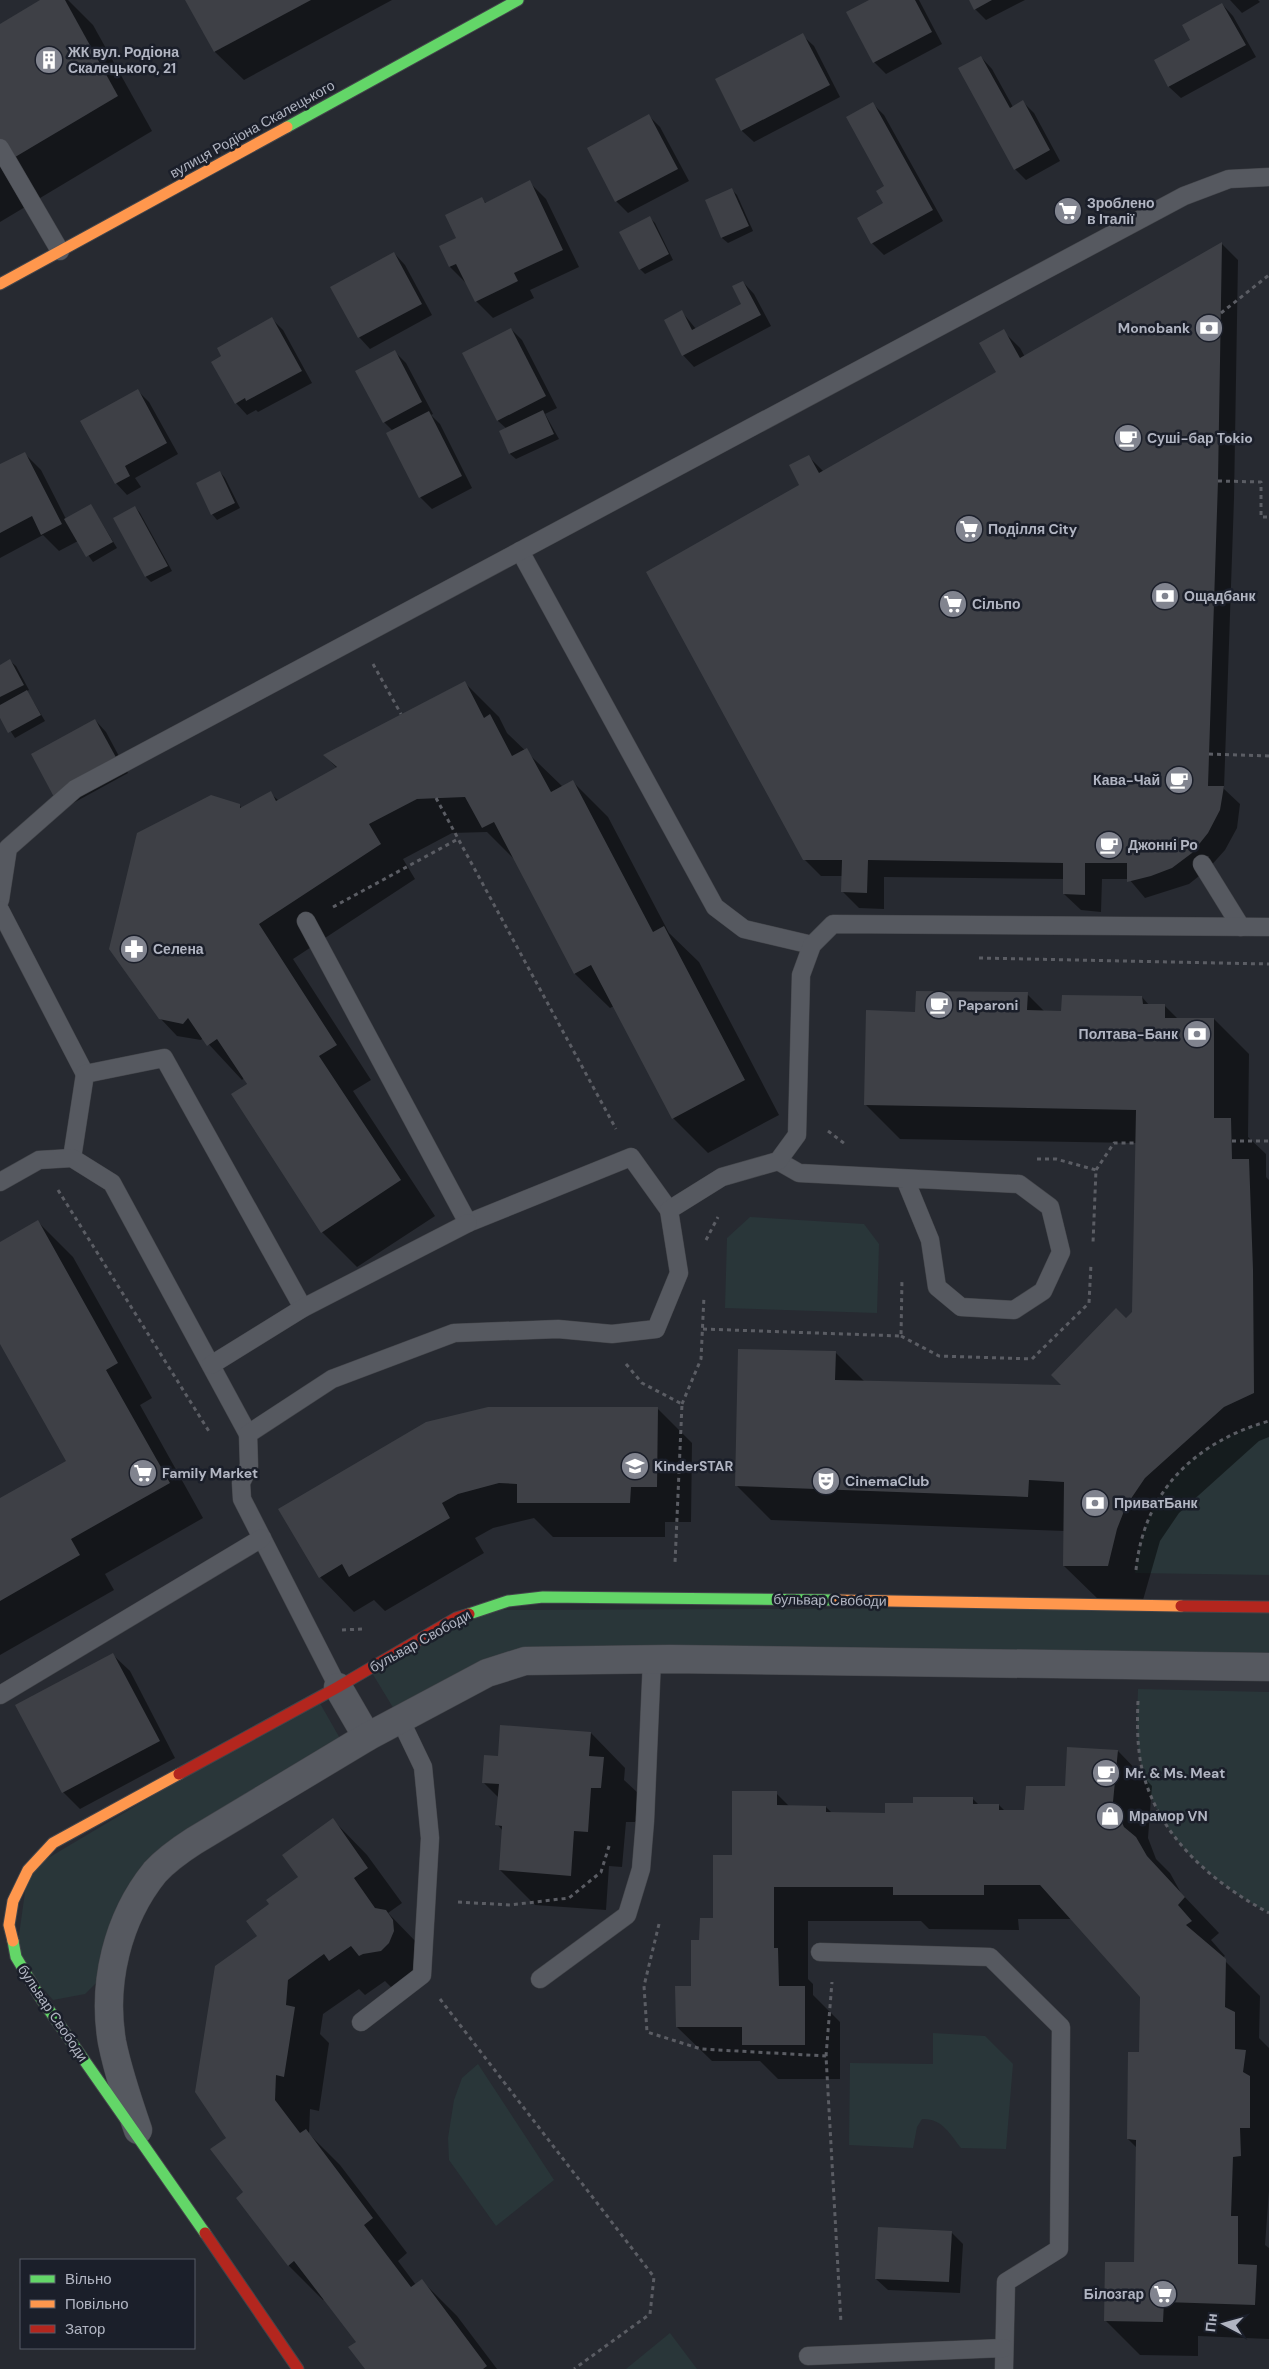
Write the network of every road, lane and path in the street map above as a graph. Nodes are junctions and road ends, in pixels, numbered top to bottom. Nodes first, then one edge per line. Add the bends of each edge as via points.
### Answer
1 (518, 0) edge
2 (0, 148) edge
3 (1269, 177) edge
4 (60, 251) junction
5 (1269, 275) edge
6 (0, 284) edge
7 (1221, 313) dead end
8 (1218, 481) dead end
9 (1269, 517) edge
10 (520, 550) junction
11 (358, 637) junction
12 (401, 714) dead end
13 (1209, 754) dead end
14 (1269, 756) edge
15 (436, 798) dead end
16 (458, 839) junction
17 (1202, 864) dead end
18 (0, 900) edge
19 (0, 910) edge
20 (306, 921) joint
21 (1241, 927) junction
22 (1269, 927) edge
23 (812, 945) junction
24 (976, 958) dead end
25 (1269, 964) edge
26 (85, 1074) junction
27 (822, 1126) dead end
28 (1232, 1141) dead end
29 (1269, 1141) edge
30 (1136, 1143) dead end
31 (850, 1148) dead end
32 (631, 1157) junction
33 (72, 1158) junction
34 (1028, 1159) dead end
35 (39, 1160) junction
36 (778, 1161) junction
37 (1096, 1170) junction
38 (905, 1179) junction
39 (0, 1182) edge
40 (669, 1210) junction
41 (719, 1215) dead end
42 (468, 1223) junction
43 (1092, 1246) dead end
44 (706, 1250) dead end
45 (1092, 1255) dead end
46 (902, 1278) dead end
47 (704, 1290) dead end
48 (303, 1308) junction
49 (703, 1329) junction
50 (901, 1336) junction
51 (624, 1362) dead end
52 (211, 1365) junction
53 (682, 1404) junction
54 (1269, 1421) edge
55 (248, 1434) junction
56 (241, 1482) junction
57 (262, 1538) junction
58 (1135, 1573) dead end
59 (674, 1598) junction
60 (1269, 1607) edge
61 (338, 1628) dead end
62 (367, 1628) dead end
63 (652, 1659) junction
64 (1269, 1668) edge
65 (338, 1687) junction
66 (0, 1696) edge
67 (1138, 1697) dead end
68 (400, 1719) junction
69 (367, 1737) junction
70 (645, 1821) junction
71 (427, 1900) junction
72 (1269, 1914) edge
73 (659, 1922) dead end
74 (827, 1952) joint
75 (540, 1979) dead end
76 (448, 2010) dead end
77 (361, 2022) dead end
78 (826, 2056) junction
79 (141, 2139) junction
80 (1004, 2348) junction
81 (842, 2354) junction
82 (808, 2356) dead end
83 (298, 2369) edge
84 (574, 2369) edge
85 (1004, 2369) edge

1 - 4 street, вулиця Родіона Скалецького
2 - 4 lane
3 - 10 lane via 1229,179 1184,196
4 - 6 street, вулиця Родіона Скалецького
5 - 7 path
8 - 9 path via 1261,482 1261,517
10 - 11 lane
10 - 23 lane via 715,907 744,929
11 - 12 path
11 - 18 lane via 75,789 8,848
13 - 14 path
15 - 16 path
16 - 20 path
16 - 32 path
17 - 21 lane
19 - 26 lane
20 - 42 lane
21 - 22 lane
21 - 23 lane via 833,924
23 - 36 lane via 801,975 797,1135
24 - 25 path
26 - 33 lane
26 - 48 lane via 164,1058
27 - 31 path
28 - 29 path
30 - 37 path via 1114,1144
32 - 40 lane
32 - 42 lane
33 - 35 lane
33 - 52 lane via 112,1183
34 - 37 path via 1056,1159
35 - 39 lane
35 - 56 path
36 - 38 lane via 799,1173
36 - 40 lane via 722,1177
37 - 43 path
38 - 38 lane via 1019,1184 1050,1207 1061,1252 1043,1291 1014,1310 961,1307 937,1287 930,1240
40 - 55 lane via 679,1273 656,1330 612,1334 558,1329 454,1333 332,1379
41 - 44 path via 706,1240
42 - 48 lane
45 - 50 path via 1089,1303 1032,1358 939,1356
46 - 50 path
47 - 49 path
48 - 52 lane
49 - 50 path
49 - 53 path via 701,1359
51 - 53 path via 642,1383
52 - 55 lane
53 - 59 path
54 - 58 path via 1225,1436 1207,1447 1175,1476 1144,1528
55 - 56 lane via 249,1466
56 - 57 lane via 242,1499
57 - 65 lane
57 - 66 lane
59 - 60 street, бульвар Свободи
59 - 65 street, бульвар Свободи via 543,1597 496,1604 456,1618
61 - 62 path via 355,1631
63 - 64 street, бульвар Свободи
63 - 68 street, бульвар Свободи via 535,1660 508,1665
63 - 70 lane
65 - 69 street
65 - 79 street, бульвар Свободи via 52,1843 34,1861 17,1890 9,1924 16,1957 40,1997
67 - 72 path via 1137,1730 1142,1769 1166,1822 1188,1854 1217,1882
68 - 69 street, бульвар Свободи
68 - 71 lane via 423,1767 430,1838
69 - 79 street, бульвар Свободи via 172,1856 138,1898 116,1949 109,2017 118,2068
70 - 71 path via 618,1820 601,1872 570,1898 510,1905
70 - 75 lane via 641,1869 627,1915
71 - 77 lane via 422,1975
73 - 78 path via 644,1986 647,2032 701,2049
74 - 78 path
74 - 80 lane via 990,1957 1061,2028 1059,2249 1006,2282
76 - 84 path via 654,2277 650,2314
78 - 81 path
79 - 83 street, бульвар Свободи
80 - 81 lane
80 - 85 lane
81 - 82 lane

